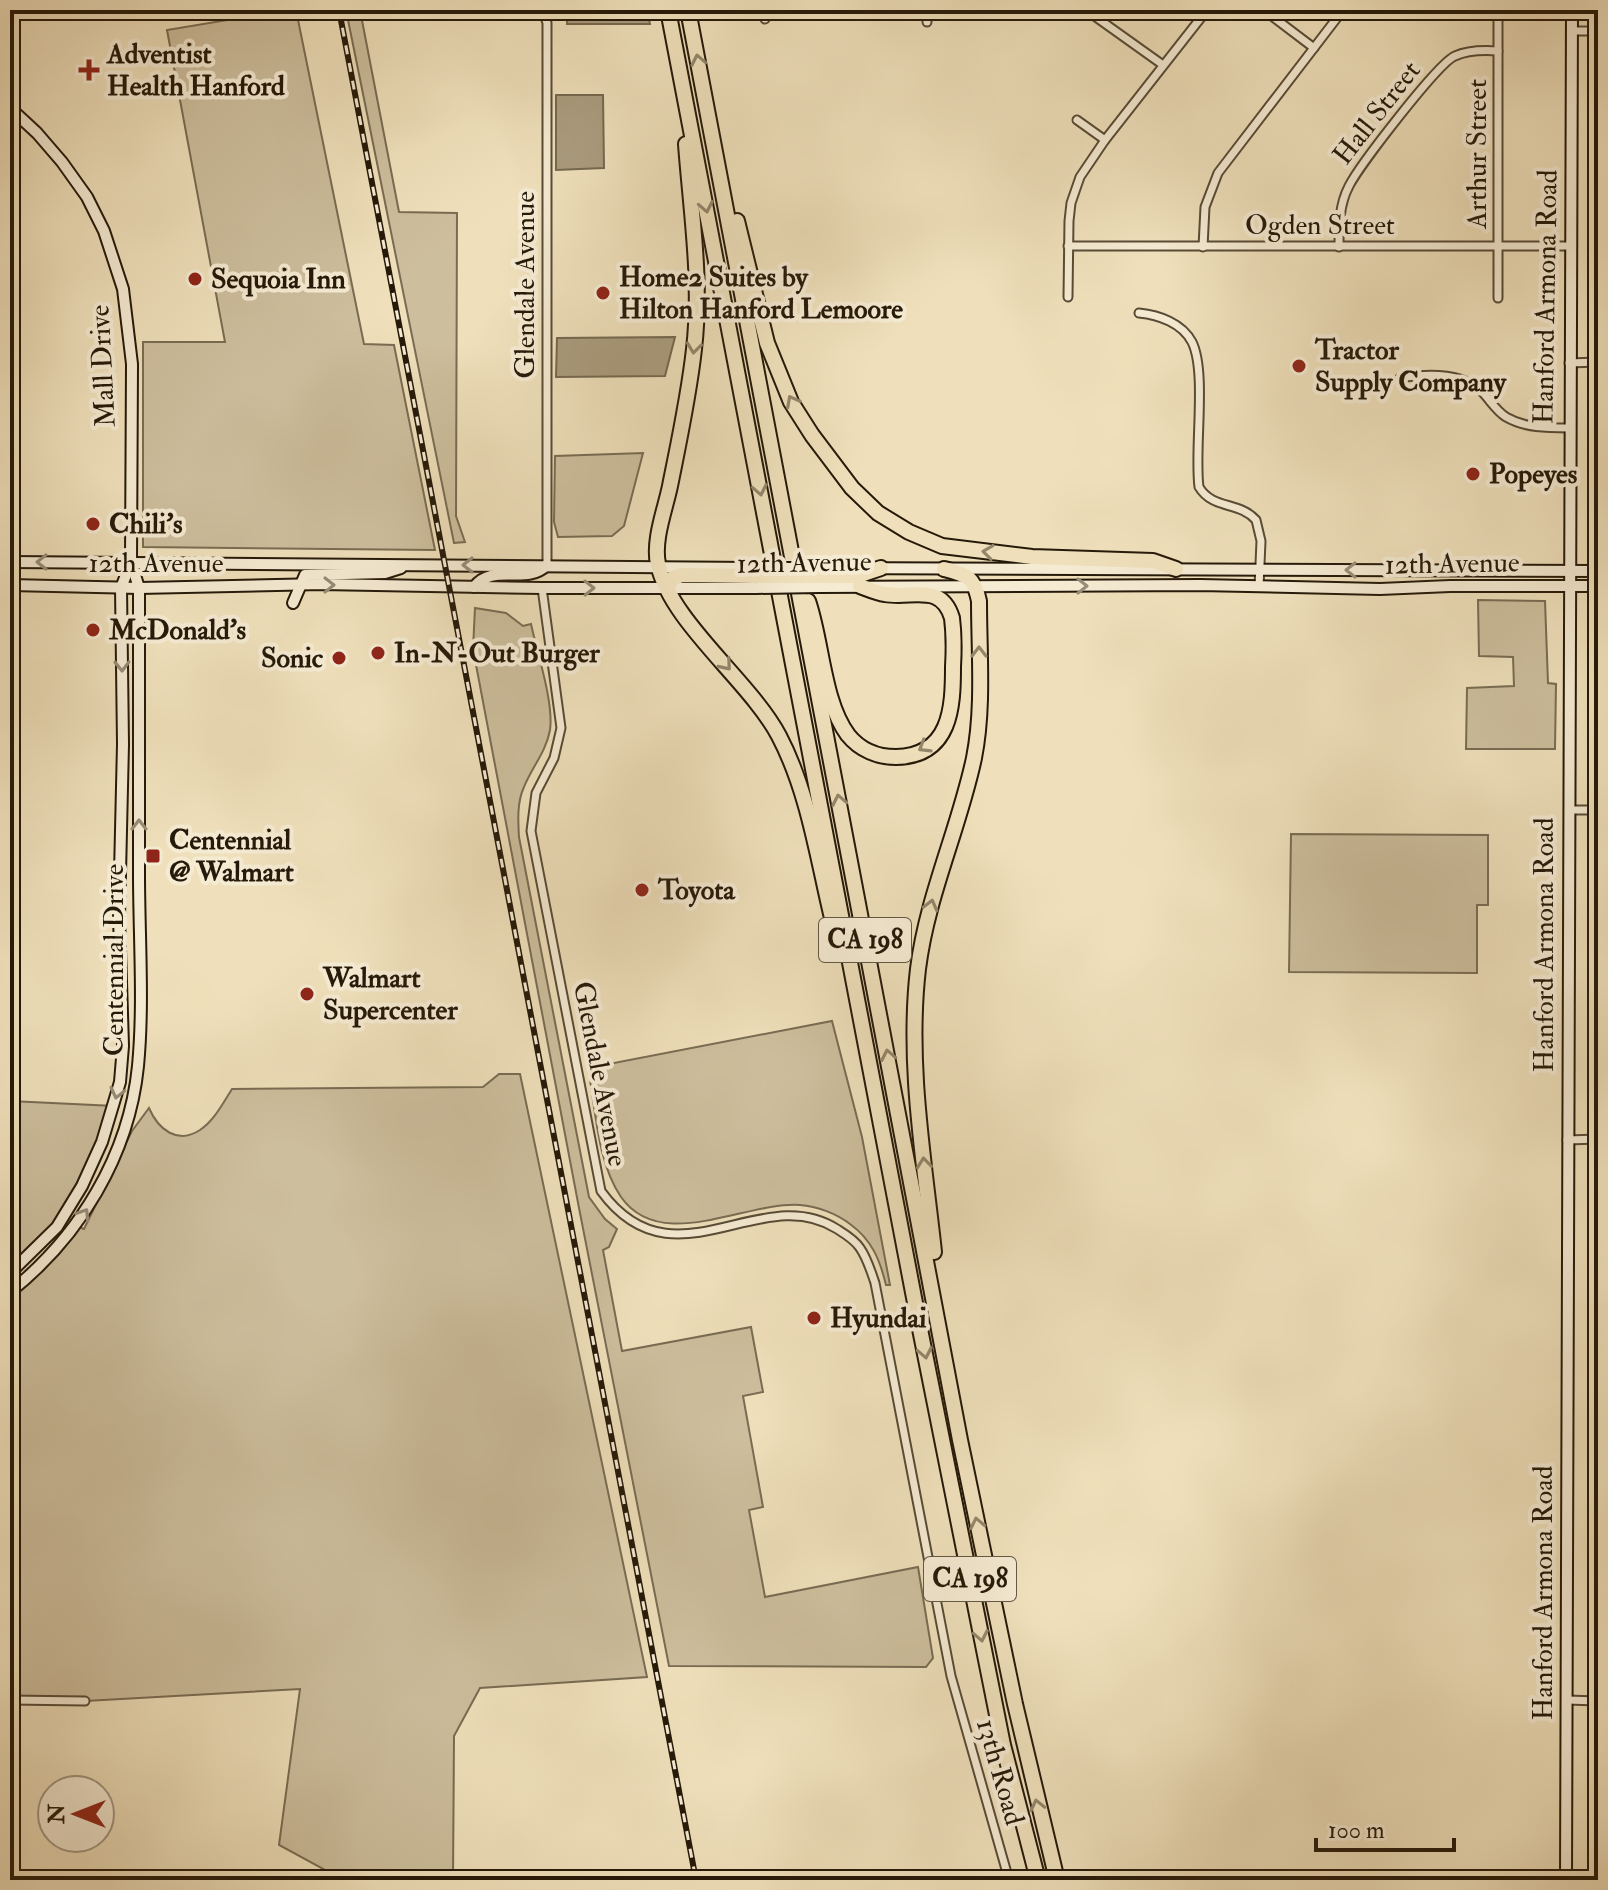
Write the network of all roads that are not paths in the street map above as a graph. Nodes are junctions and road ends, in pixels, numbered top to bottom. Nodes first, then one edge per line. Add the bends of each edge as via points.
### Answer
1 (537, 10) edge
2 (668, 10) edge
3 (688, 10) edge
4 (927, 10) edge
5 (1086, 10) edge
6 (1207, 10) edge
7 (1264, 10) edge
8 (1343, 10) edge
9 (1498, 10) edge
10 (1572, 10) edge
11 (927, 22) dead end
12 (1572, 31) junction
13 (1598, 31) edge
14 (1314, 48) junction
15 (1498, 51) junction
16 (1163, 65) junction
17 (681, 75) junction
18 (10, 108) edge
19 (707, 109) junction
20 (1077, 120) dead end
21 (1105, 140) junction
22 (1068, 246) junction
23 (1499, 246) junction
24 (1571, 246) junction
25 (1203, 247) junction
26 (1339, 247) junction
27 (1068, 297) dead end
28 (1498, 298) dead end
29 (1139, 313) dead end
30 (1598, 362) edge
31 (1569, 363) junction
32 (1400, 378) dead end
33 (1569, 428) junction
34 (792, 555) junction
35 (10, 562) edge
36 (131, 562) junction
37 (406, 565) junction
38 (547, 565) junction
39 (658, 566) junction
40 (881, 568) joint
41 (944, 569) junction
42 (1176, 569) junction
43 (1260, 569) junction
44 (1569, 571) junction
45 (1598, 571) edge
46 (755, 577) junction
47 (818, 577) junction
48 (10, 585) edge
49 (299, 585) junction
50 (860, 586) junction
51 (976, 586) junction
52 (1598, 586) edge
53 (474, 587) junction
54 (667, 587) junction
55 (1259, 587) junction
56 (1569, 587) junction
57 (121, 588) junction
58 (139, 588) junction
59 (542, 588) junction
60 (293, 603) dead end
61 (1569, 810) junction
62 (1598, 810) edge
63 (873, 1087) junction
64 (1598, 1139) edge
65 (1567, 1140) junction
66 (10, 1273) edge
67 (10, 1292) edge
68 (939, 1325) junction
69 (951, 1676) joint
70 (10, 1700) edge
71 (1567, 1700) junction
72 (85, 1701) dead end
73 (1598, 1701) edge
74 (1009, 1880) edge
75 (1038, 1880) edge
76 (1057, 1880) edge
77 (1566, 1880) edge

1 - 38 street, Glendale Avenue via 547,23
2 - 17 highway, CA 198
19 -> 3 highway, CA 198
4 - 11 street
5 - 16 street
6 - 16 street
7 - 14 street
8 - 14 street
9 - 15 street, Arthur Street
10 - 12 main road, Hanford Armona Road
12 - 13 street
12 - 24 main road, Hanford Armona Road
14 - 25 street via 1218,173 1205,207
15 - 23 street, Arthur Street
15 - 26 street, Hall Street via 1453,56 1434,75 1349,186 1339,221
16 - 21 street
17 -> 39 highway via 698,302
17 -> 63 highway, CA 198
18 - 36 main road, Mall Drive via 37,133 87,197 123,289 132,364
19 - 34 highway, CA 198
42 -> 19 highway via 1153,561 1032,557 942,546 893,523 864,501 802,420 774,363
20 - 21 street
21 - 22 street via 1076,185
22 - 25 street, Ogden Street
22 - 27 street
23 - 24 street, Ogden Street
23 - 26 street, Ogden Street
23 - 28 street, Arthur Street
24 - 31 main road, Hanford Armona Road
25 - 26 street, Ogden Street
29 - 43 street via 1173,323 1192,342 1198,369 1199,487 1216,504 1239,508 1256,520
30 - 31 street
31 - 33 main road, Hanford Armona Road
32 - 33 street via 1462,379 1510,419
33 - 44 main road, Hanford Armona Road
50 -> 34 highway via 886,594 939,597 952,618 951,713 936,740 912,754 870,752 842,727
68 -> 34 highway, CA 198
36 -> 35 main road, 12th Avenue
36 - 37 main road, 12th Avenue
36 - 57 main road, Mall Drive
36 - 58 main road, Mall Drive
38 -> 37 main road, 12th Avenue
37 - 49 main road via 385,573 312,573
38 - 39 main road, 12th Avenue
38 - 53 main road via 534,575 491,574
39 - 46 main road, 12th Avenue
39 - 54 highway
40 - 41 main road, 12th Avenue
40 - 47 highway via 857,576
41 - 42 main road, 12th Avenue
41 - 51 highway
42 - 43 main road, 12th Avenue
44 -> 43 main road, 12th Avenue
43 - 55 street
44 - 45 main road, 12th Avenue
44 - 56 main road, Hanford Armona Road
46 - 47 highway, bridge
46 - 54 highway via 682,575
47 - 50 main road, 12th Avenue
48 - 57 main road, 12th Avenue
49 -> 53 main road, 12th Avenue
49 - 58 main road, 12th Avenue
49 - 60 main road
50 - 51 main road, 12th Avenue
51 -> 55 main road, 12th Avenue
68 -> 51 highway via 914,1026 931,903 974,755 979,715
52 - 56 main road, 12th Avenue
53 - 59 main road, 12th Avenue
59 -> 54 main road, 12th Avenue
54 -> 63 highway via 766,714 792,763
55 - 56 main road, 12th Avenue
56 - 61 main road, Hanford Armona Road
57 - 58 main road, 12th Avenue
57 -> 66 main road, Centennial Drive via 120,1082 82,1186 57,1227
67 -> 58 main road, Centennial Drive via 55,1252 94,1199 135,1090
59 - 69 street, Glendale Avenue via 561,728 554,758 536,793 531,831 601,1191 619,1212 650,1230 694,1234 799,1216 833,1226 859,1247 875,1283
61 - 62 street
61 - 65 main road, Hanford Armona Road
63 -> 75 highway, CA 198 via 1003,1745
64 - 65 street
65 - 71 main road, Hanford Armona Road
76 -> 68 highway, CA 198 via 1012,1690
69 - 74 street, 13th Road
70 - 72 street
71 - 73 street
71 - 77 main road, Hanford Armona Road

